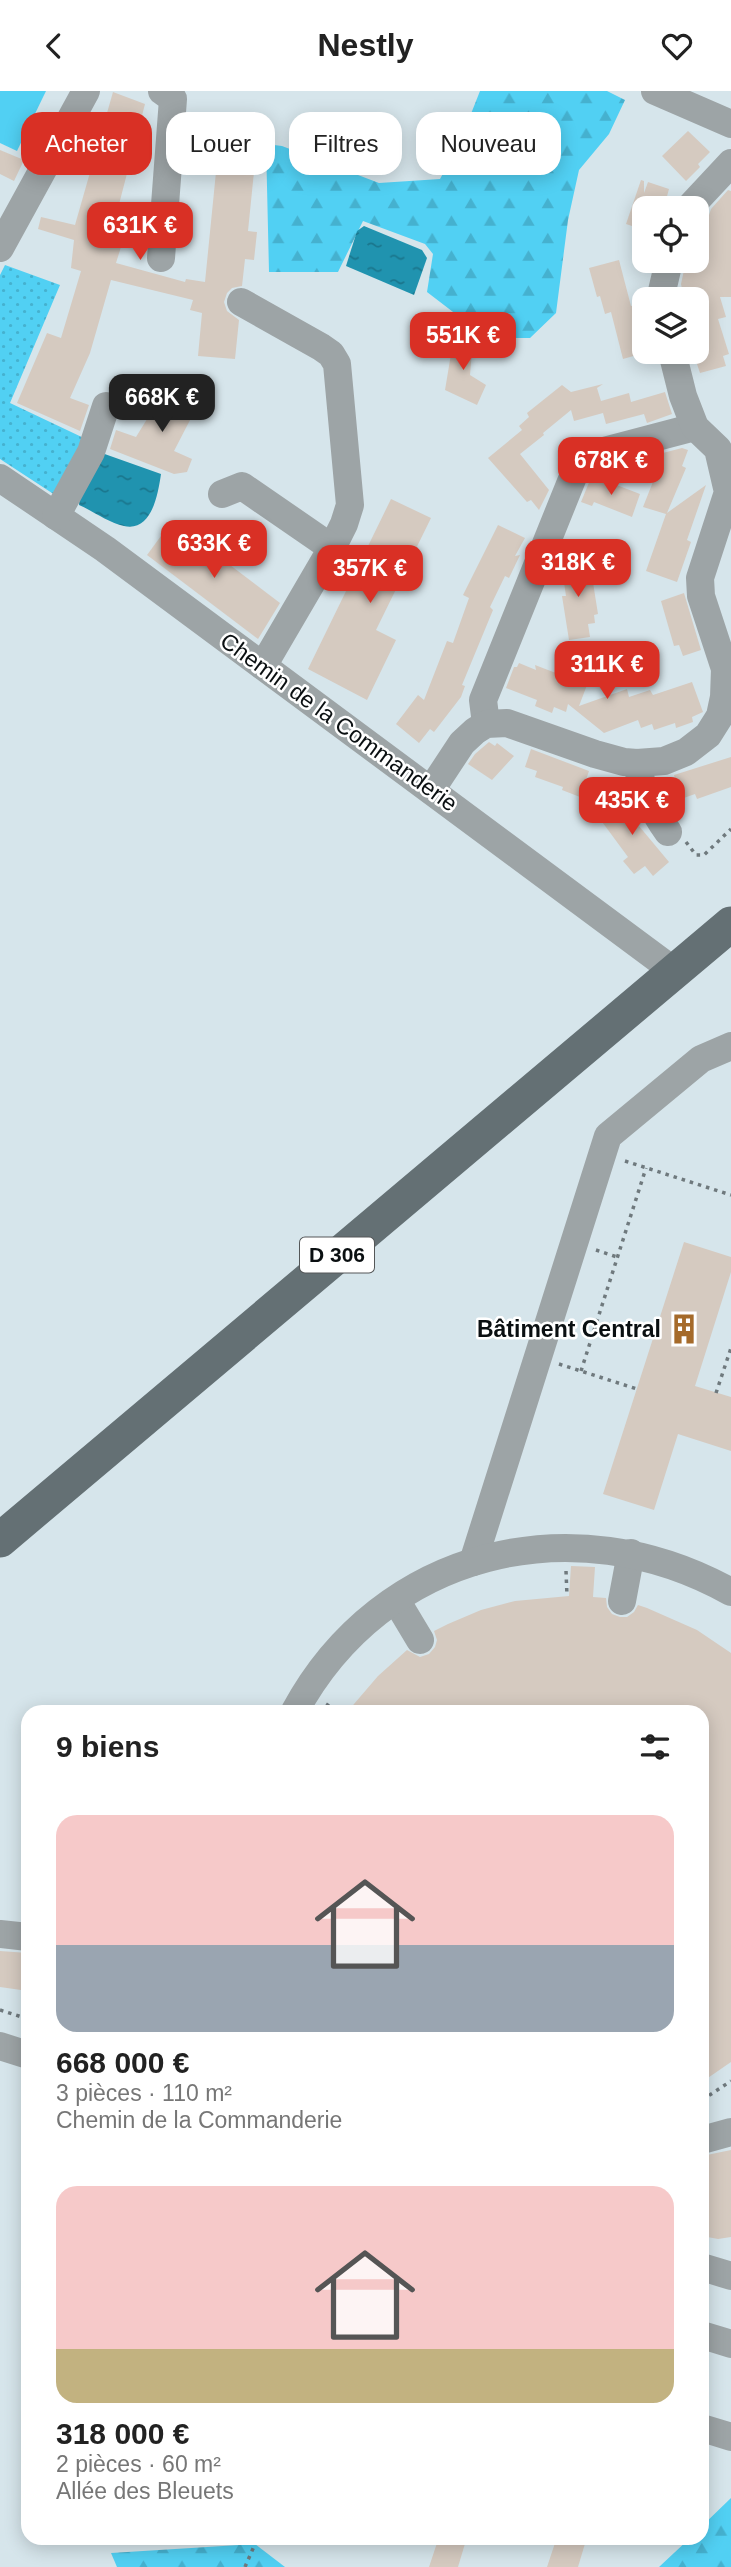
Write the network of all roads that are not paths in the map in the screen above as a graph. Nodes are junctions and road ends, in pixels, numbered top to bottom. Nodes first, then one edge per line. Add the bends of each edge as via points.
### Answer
1 (86, 91) edge
2 (162, 91) edge
3 (655, 91) edge
4 (731, 124) edge
5 (731, 163) edge
6 (700, 196) edge
7 (0, 249) edge
8 (160, 258) dead end
9 (241, 302) dead end
10 (675, 364) edge
11 (106, 406) dead end
12 (695, 427) junction
13 (724, 451) edge
14 (0, 478) edge
15 (222, 494) dead end
16 (56, 516) junction
17 (332, 548) junction
18 (263, 666) junction
19 (727, 696) edge
20 (486, 725) junction
21 (638, 763) junction
22 (431, 789) junction
23 (668, 832) road end
24 (731, 924) edge
25 (674, 971) junction
26 (731, 1046) edge
27 (0, 1540) edge
28 (631, 1553) junction
29 (473, 1562) junction
30 (731, 1592) edge
31 (396, 1600) junction
32 (622, 1601) dead end
33 (420, 1640) dead end
34 (299, 1705) edge
35 (0, 1934) edge
36 (21, 1936) edge
37 (0, 2046) edge
38 (21, 2053) edge
39 (730, 2131) edge
40 (709, 2138) edge
41 (709, 2259) edge
42 (731, 2276) edge
43 (709, 2430) edge
44 (731, 2437) edge

1 - 7 street
2 - 8 street via 173,99
3 - 4 street
5 - 6 street
9 - 17 street via 321,347 337,364 350,505
10 - 12 street
11 - 16 street via 91,452
12 - 13 street
12 - 20 street via 581,457 483,700
13 - 19 street via 729,492 700,578 701,596 725,669
14 - 16 street, Chemin de la Commanderie
15 - 17 street via 242,487
16 - 18 street, Chemin de la Commanderie
17 - 18 street
18 - 22 street, Chemin de la Commanderie
19 - 21 street via 708,735 687,752 664,761
20 - 21 street via 507,723 595,754
20 - 22 street via 462,743
21 - 23 street via 640,781
22 - 25 street, Chemin de la Commanderie
24 - 25 main road, D 306
25 - 27 main road, D 306
26 - 29 street via 701,1059 608,1136
28 - 29 street via 550,1548
28 - 30 street via 688,1571
28 - 32 street
29 - 31 street
31 - 33 street
31 - 34 street via 338,1651
35 - 36 street
37 - 38 street
39 - 40 street
41 - 42 street
43 - 44 street

